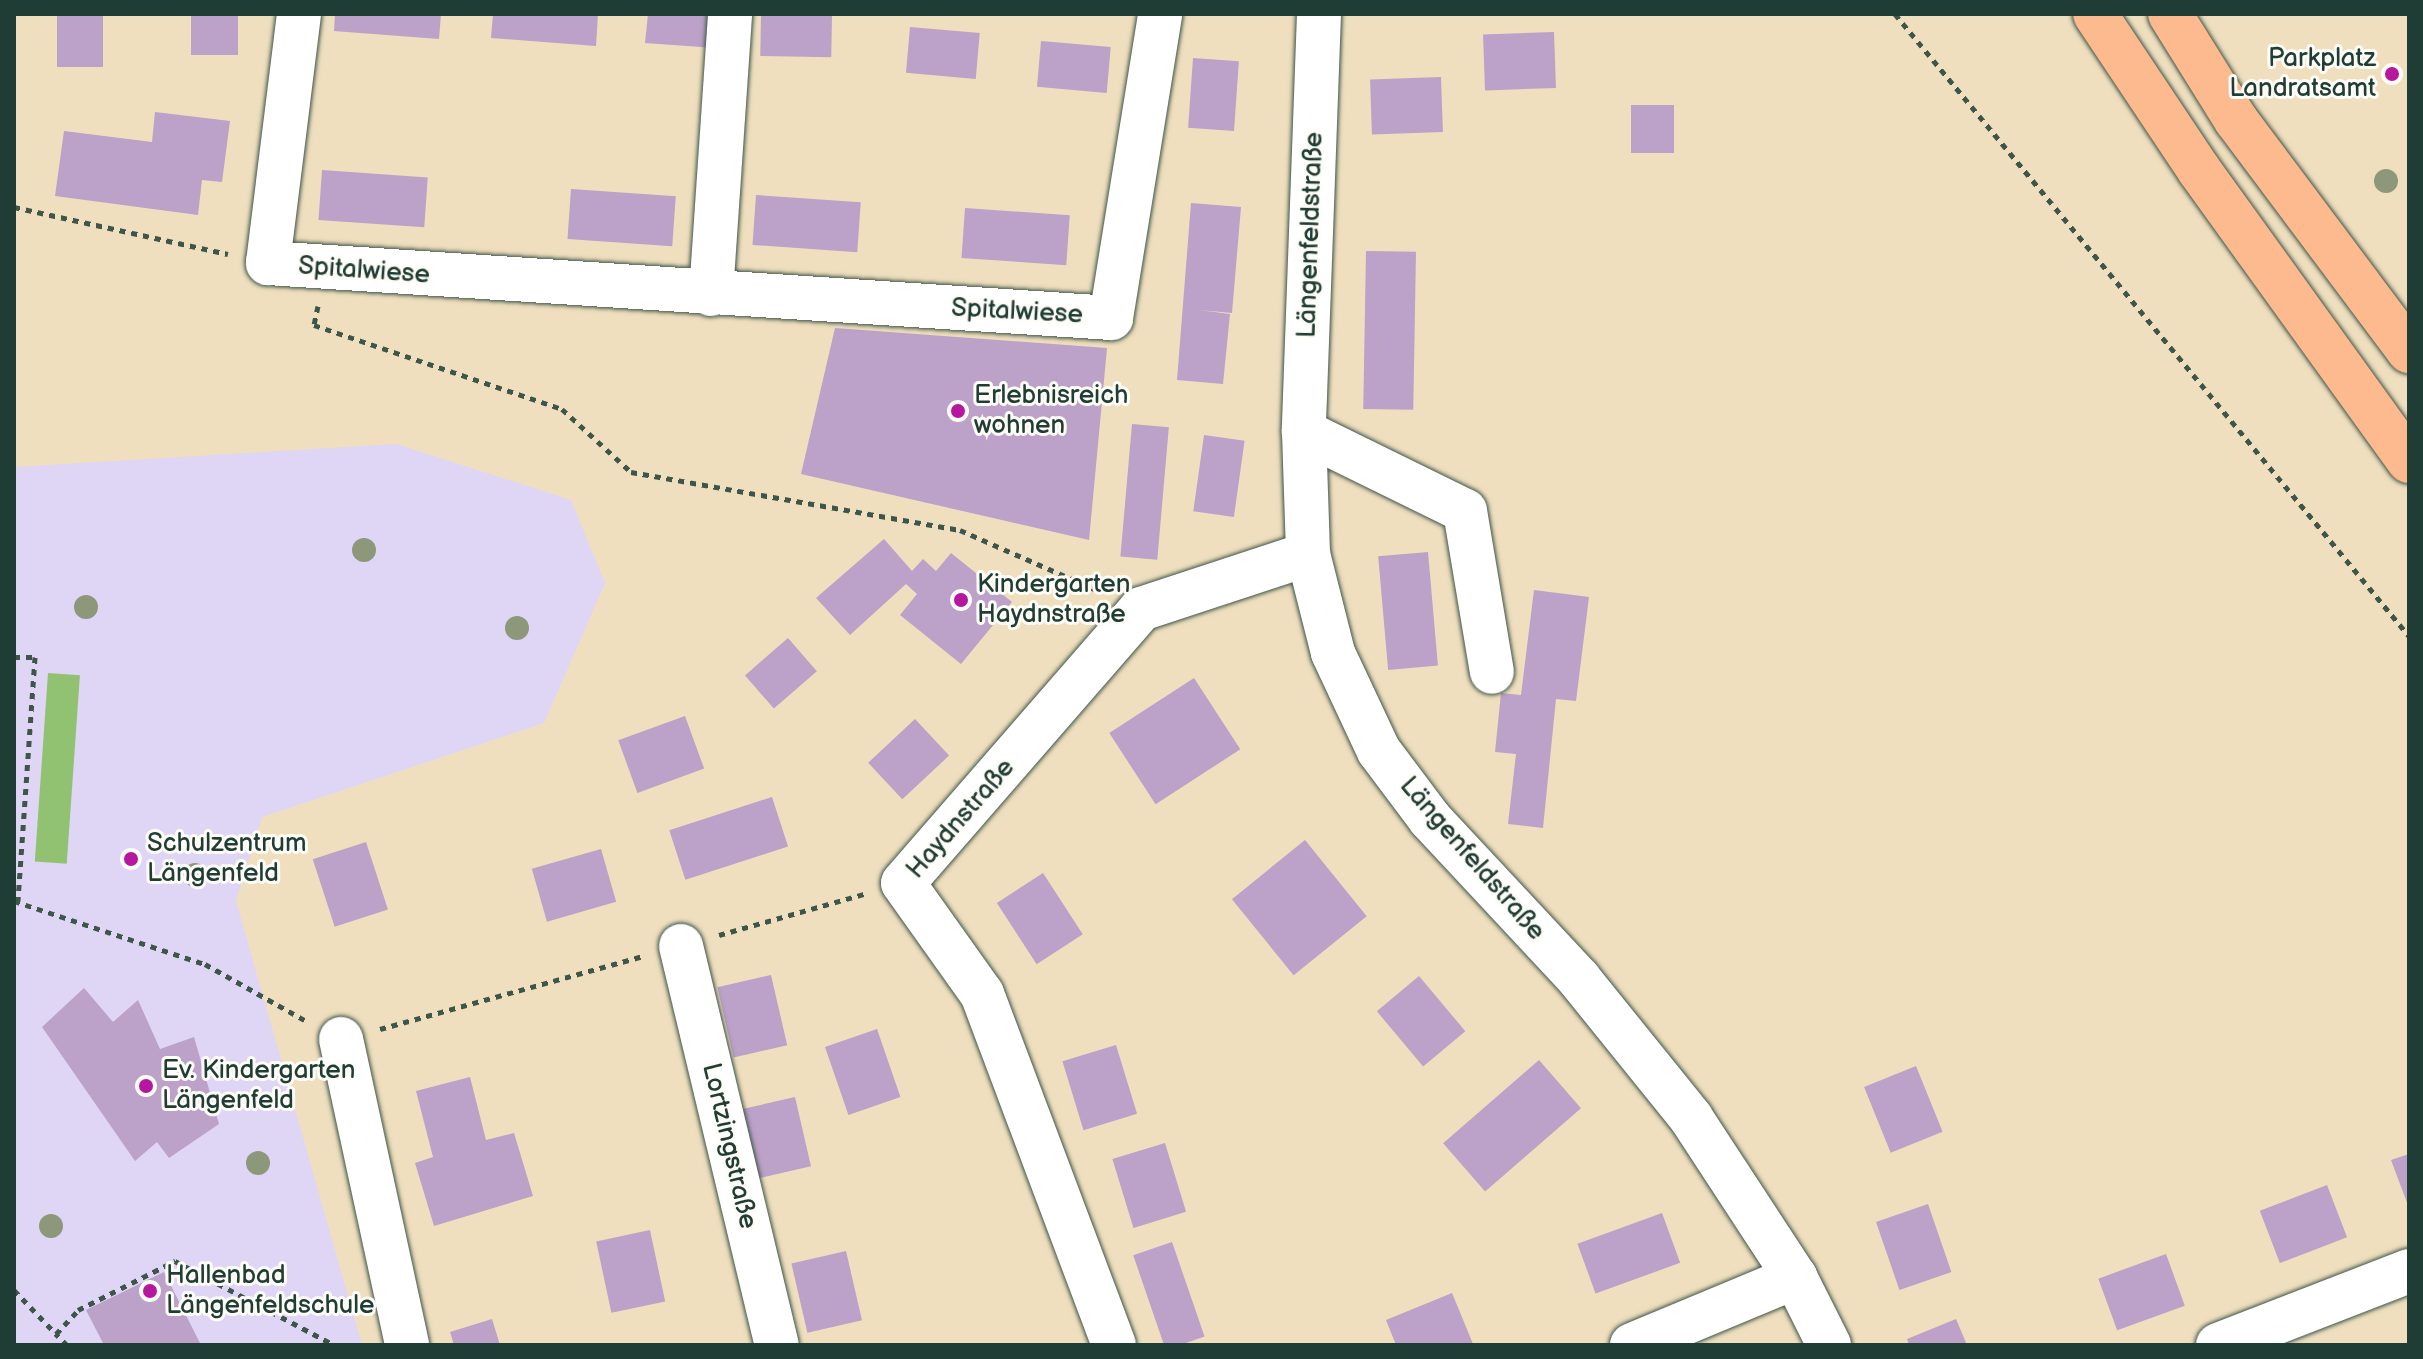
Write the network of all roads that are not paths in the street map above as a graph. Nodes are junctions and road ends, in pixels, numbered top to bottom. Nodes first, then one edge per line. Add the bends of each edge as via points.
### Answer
1 (299, 14) edge
2 (730, 14) edge
3 (1160, 14) edge
4 (1319, 14) edge
5 (2095, 14) edge
6 (2170, 14) edge
7 (711, 294) junction
8 (2409, 351) edge
9 (1304, 432) junction
10 (2409, 461) edge
11 (1308, 554) junction
12 (1492, 672) dead end
13 (681, 946) road end
14 (341, 1039) road end
15 (2409, 1271) edge
16 (1795, 1277) junction
17 (2241, 1340) edge
18 (407, 1345) edge
19 (777, 1345) edge
20 (1114, 1345) edge
21 (1632, 1345) edge
22 (1829, 1345) edge

1 - 7 street, Spitalwiese via 268,263
2 - 7 street
3 - 7 street, Spitalwiese via 1111,318
4 - 9 street, Längenfeldstraße
5 - 10 highway via 2199,170
6 - 8 highway via 2236,120
9 - 11 street, Längenfeldstraße
9 - 12 street via 1465,511
11 - 16 street, Längenfeldstraße via 1333,653 1379,751 1430,819 1579,979 1691,1118
11 - 20 street, Haydnstraße via 1141,609 903,883 982,994
13 - 19 street, Lortzingstraße
14 - 18 street
15 - 17 street
16 - 21 street
16 - 22 street, Längenfeldstraße

